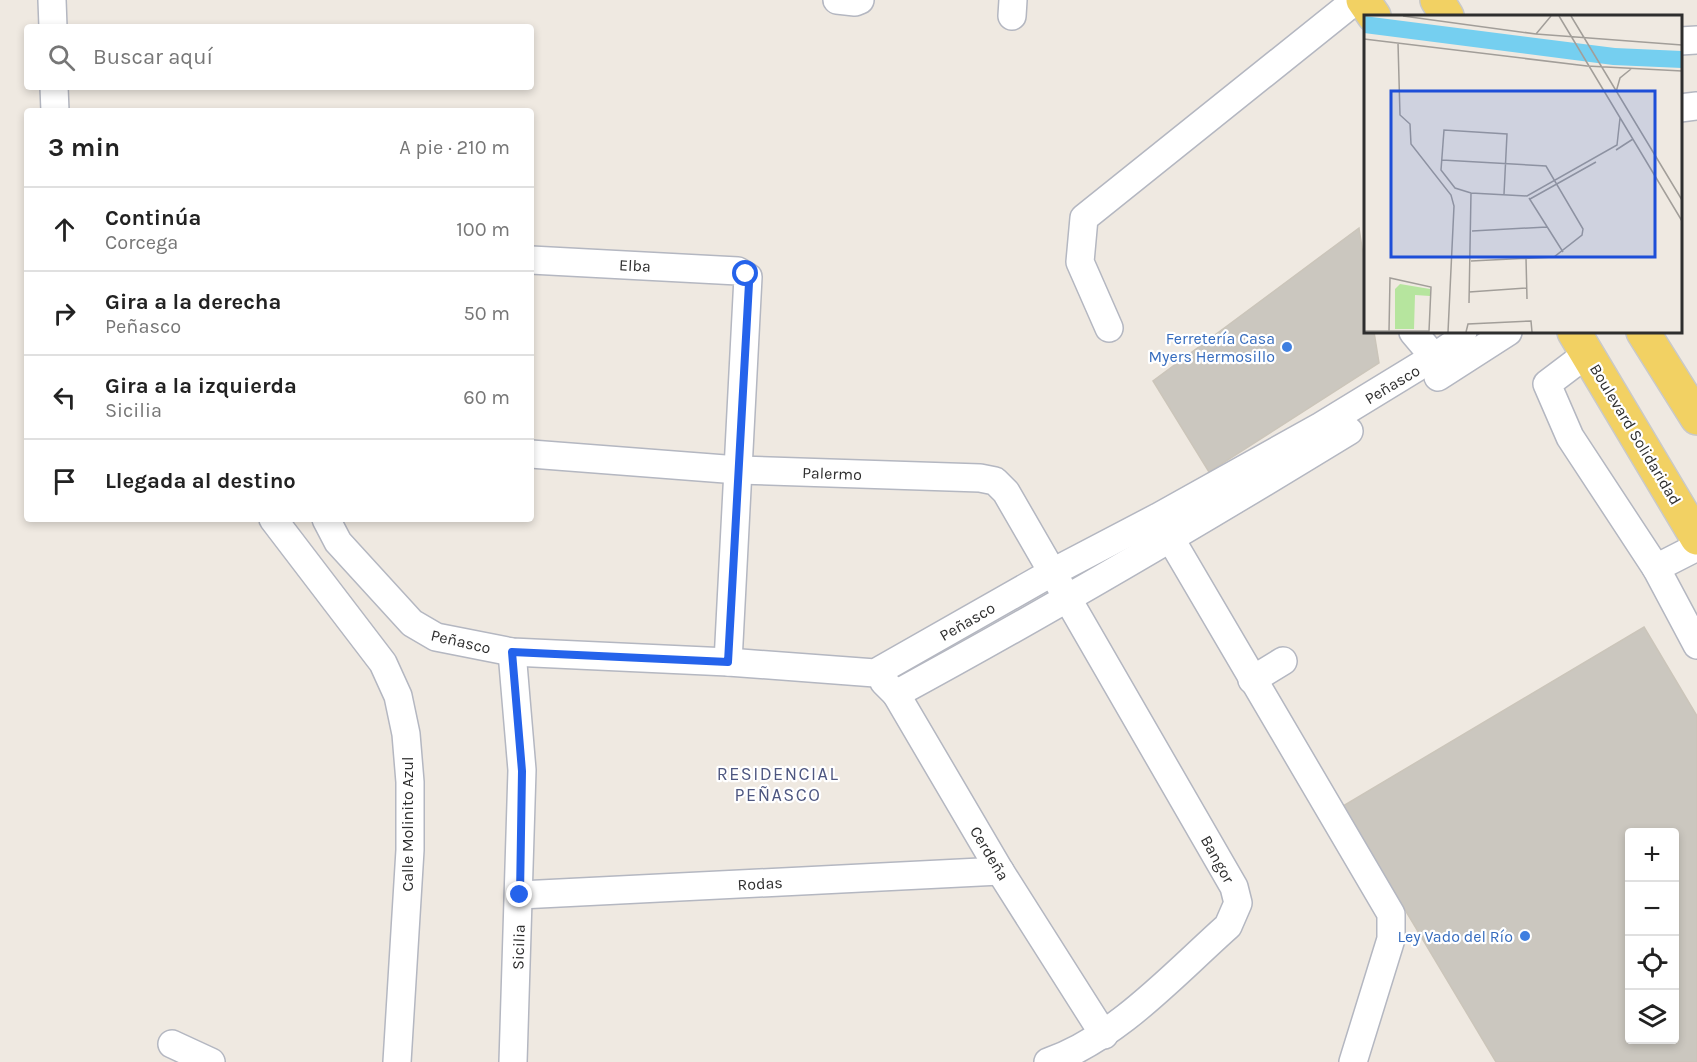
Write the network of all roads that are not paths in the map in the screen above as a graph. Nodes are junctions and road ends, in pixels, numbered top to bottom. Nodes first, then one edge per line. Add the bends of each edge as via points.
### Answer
1 (52, 0) edge
2 (837, 0) edge
3 (860, 0) edge
4 (1356, 0) edge
5 (1364, 0) edge
6 (1437, 0) edge
7 (1449, 0) edge
8 (1373, 15) edge
9 (1447, 15) edge
10 (1448, 15) edge
11 (53, 24) edge
12 (1697, 40) edge
13 (1682, 41) edge
14 (54, 90) edge
15 (1697, 106) edge
16 (55, 108) edge
17 (1682, 108) edge
18 (534, 260) edge
19 (1109, 328) dead end
20 (1416, 333) edge
21 (1505, 333) edge
22 (1644, 333) edge
23 (1581, 342) edge
24 (1454, 348) edge
25 (1697, 418) edge
26 (534, 454) edge
27 (738, 470) junction
28 (275, 522) edge
29 (328, 522) edge
30 (1165, 528) junction
31 (1697, 538) edge
32 (1697, 547) edge
33 (1656, 568) junction
34 (1051, 573) junction
35 (1066, 598) junction
36 (1697, 645) edge
37 (512, 652) junction
38 (1283, 661) dead end
39 (728, 662) junction
40 (874, 673) junction
41 (1252, 680) junction
42 (896, 694) junction
43 (1000, 871) junction
44 (520, 895) junction
45 (1104, 1035) junction
46 (172, 1044) dead end
47 (211, 1062) edge
48 (398, 1062) edge
49 (513, 1062) edge
50 (1048, 1062) edge
51 (1353, 1062) edge

1 - 11 street
2 - 3 street
4 - 19 street via 1084,218 1080,262
5 - 8 main road
6 - 9 main road
7 - 10 main road
12 - 13 street
14 - 16 street
15 - 17 street
18 - 27 street, Elba via 746,274 749,283
20 - 24 street
21 - 24 street, Peñasco
22 - 25 main road
23 - 31 main road, Boulevard Solidaridad
23 - 33 street via 1547,384 1570,437
24 - 30 street, Peñasco via 1326,434
26 - 27 street, Palermo
27 - 34 street, Palermo via 995,481 1006,492
27 - 39 street
28 - 48 street, Calle Molinito Azul via 383,663 398,696 406,734 410,850
29 - 37 street, Peñasco via 338,542 412,623 436,637
30 - 34 street, Peñasco
30 - 35 street, Peñasco
30 - 41 street
32 - 33 street
33 - 36 street
34 - 35 street, Palermo
34 - 40 street, Peñasco
35 - 42 street, Peñasco
35 - 45 street, Bangor via 1171,775 1234,887 1238,903 1228,926
37 - 39 street, Peñasco
37 - 44 street, Sicilia via 522,771
38 - 41 street
39 - 40 street, Peñasco
40 - 42 street, Cerdeña
41 - 51 street via 1391,914 1391,939
42 - 43 street, Cerdeña
43 - 44 street, Rodas
43 - 45 street, Cerdeña
44 - 49 street, Sicilia
45 - 50 street, Bangor
46 - 47 street

